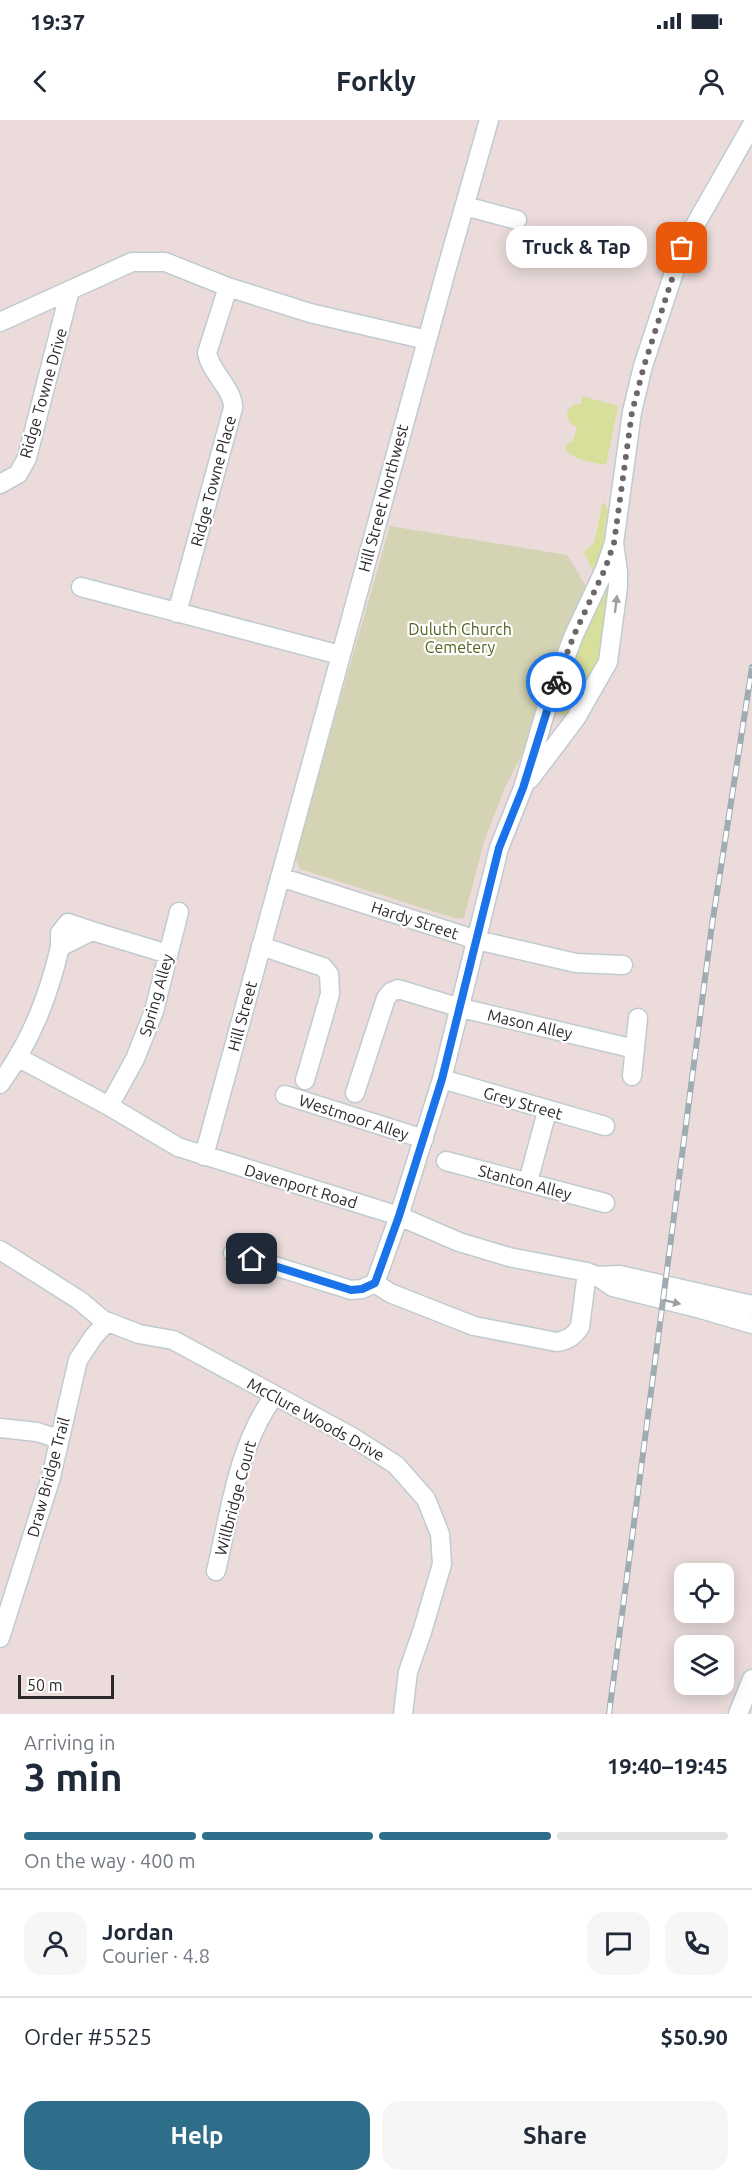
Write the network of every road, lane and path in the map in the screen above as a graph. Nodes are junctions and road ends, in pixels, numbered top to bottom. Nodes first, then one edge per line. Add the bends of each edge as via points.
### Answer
1 (489, 120) edge
2 (752, 125) edge
3 (465, 206) junction
4 (517, 220) dead end
5 (228, 286) junction
6 (70, 290) junction
7 (0, 322) edge
8 (427, 340) junction
9 (0, 484) edge
10 (614, 543) junction
11 (81, 587) dead end
12 (177, 613) junction
13 (340, 656) junction
14 (543, 719) junction
15 (570, 726) junction
16 (523, 788) junction
17 (280, 877) junction
18 (180, 912) dead end
19 (477, 940) junction
20 (261, 946) junction
21 (168, 954) junction
22 (623, 965) dead end
23 (461, 1008) junction
24 (638, 1018) dead end
25 (635, 1048) junction
26 (19, 1058) junction
27 (632, 1076) dead end
28 (442, 1079) junction
29 (305, 1080) dead end
30 (0, 1084) edge
31 (355, 1093) dead end
32 (285, 1095) dead end
33 (109, 1106) junction
34 (547, 1111) junction
35 (605, 1126) dead end
36 (424, 1139) junction
37 (204, 1156) junction
38 (446, 1161) dead end
39 (528, 1182) junction
40 (605, 1203) dead end
41 (399, 1216) junction
42 (0, 1250) edge
43 (233, 1253) dead end
44 (592, 1274) junction
45 (375, 1283) junction
46 (752, 1305) edge
47 (107, 1322) junction
48 (752, 1324) edge
49 (275, 1395) junction
50 (0, 1428) edge
51 (59, 1439) junction
52 (216, 1571) dead end
53 (0, 1638) edge
54 (752, 1679) edge
55 (403, 1714) edge
56 (738, 1714) edge

1 - 3 street, Hill Street Northwest
2 - 10 street via 682,248 673,273 632,412
3 - 4 street
3 - 8 street, Hill Street Northwest
5 - 6 street via 165,262 132,262
5 - 8 street via 310,313
5 - 12 street, Ridge Towne Place via 207,352 209,364 233,400 233,408
6 - 7 street
6 - 9 street, Ridge Towne Drive via 27,458 18,474
8 - 13 street, Hill Street Northwest
10 - 14 street
15 -> 10 street via 608,662 618,587
11 - 12 street
12 - 13 street
13 - 17 street, Hill Street Northwest
14 - 15 street
14 - 16 street
15 - 16 street
16 - 19 street via 499,848
17 - 19 street, Hardy Street
17 - 20 street, Hill Street
18 - 21 street, Spring Alley
19 - 22 street, Hardy Street via 576,963
19 - 23 street
20 - 29 street via 323,967 329,974 330,994
20 - 37 street, Hill Street
21 - 26 street via 92,931 60,947 52,982
21 - 33 street, Spring Alley via 154,1011 135,1059
23 - 25 street, Mason Alley
23 - 28 street
23 - 31 street, Mason Alley via 398,989 391,992
24 - 25 street
25 - 27 street
26 - 30 street
26 - 33 street, Davenport Road
28 - 34 street, Grey Street
28 - 36 street
32 - 36 street, Westmoor Alley
33 - 37 street, Davenport Road via 178,1147
34 - 35 street, Grey Street
34 - 39 street
36 - 41 street
37 - 41 street, Davenport Road
38 - 39 street, Stanton Alley
39 - 40 street, Stanton Alley
41 - 44 street, Davenport Road via 459,1242
41 - 45 street
42 - 47 street, McClure Woods Drive
43 - 45 street via 351,1290
44 - 45 street via 580,1327 567,1340 557,1342 474,1326 390,1293
44 - 46 street, Davenport Road via 620,1275
44 -> 48 street, Davenport Road via 613,1287
47 - 49 street, McClure Woods Drive via 139,1334 173,1340
47 - 51 street, Draw Bridge Trail via 78,1360
49 - 52 street, Willbridge Court via 262,1412 244,1452
49 - 55 street, McClure Woods Drive via 396,1465 426,1499 440,1534 442,1564 408,1672
50 - 51 street
51 - 53 street, Draw Bridge Trail
54 - 56 street

